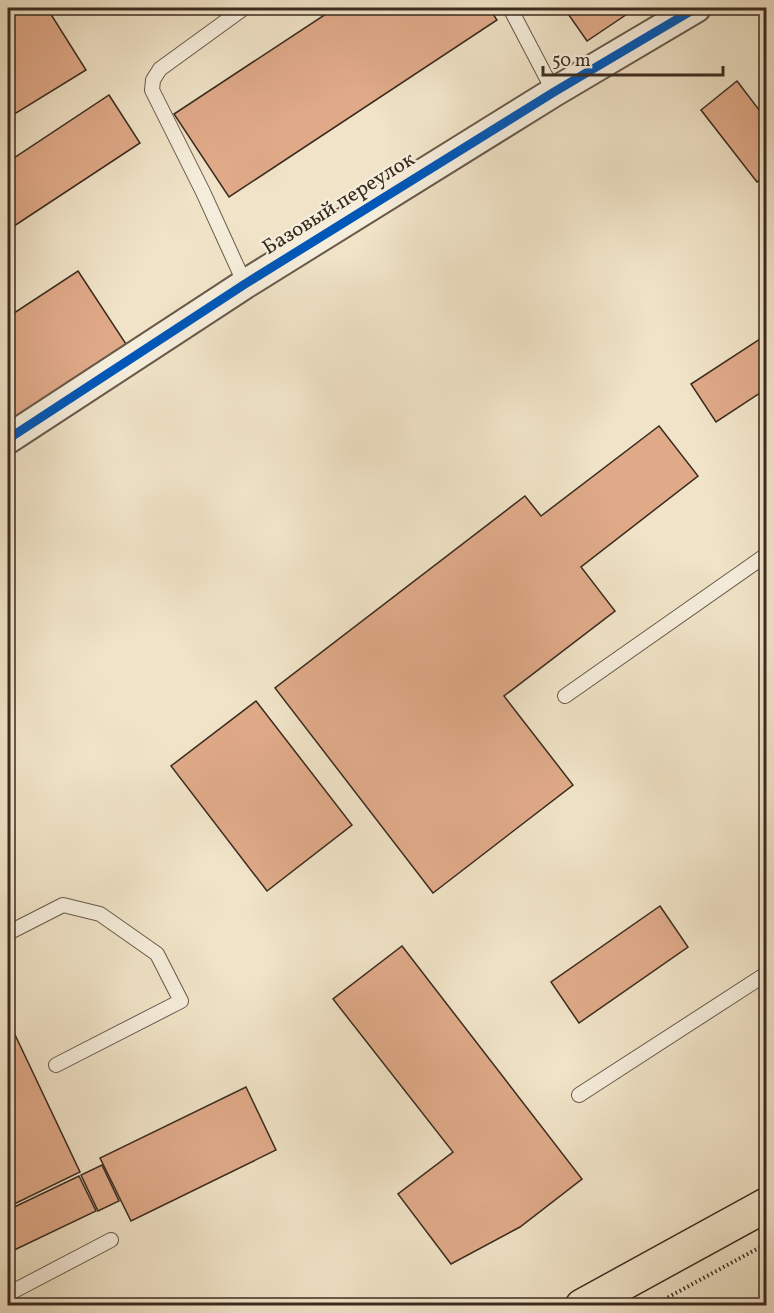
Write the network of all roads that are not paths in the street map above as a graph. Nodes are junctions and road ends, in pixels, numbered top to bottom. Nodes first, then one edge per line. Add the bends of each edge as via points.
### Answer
1 (244, 8) edge
2 (510, 8) edge
3 (696, 8) edge
4 (554, 92) junction
5 (245, 284) junction
6 (8, 440) edge
7 (766, 555) edge
8 (566, 696) dead end
9 (8, 933) edge
10 (766, 974) edge
11 (56, 1065) dead end
12 (579, 1095) dead end
13 (766, 1205) edge
14 (111, 1240) dead end
15 (8, 1294) edge
16 (582, 1305) edge

1 - 5 lane via 159,69 152,90
2 - 4 lane
3 - 4 street, Базовый переулок
4 - 5 street, Базовый переулок
5 - 6 street, Базовый переулок
7 - 8 lane
9 - 11 lane via 63,905 100,914 157,954 181,1001
10 - 12 lane
13 - 16 main road
14 - 15 lane

